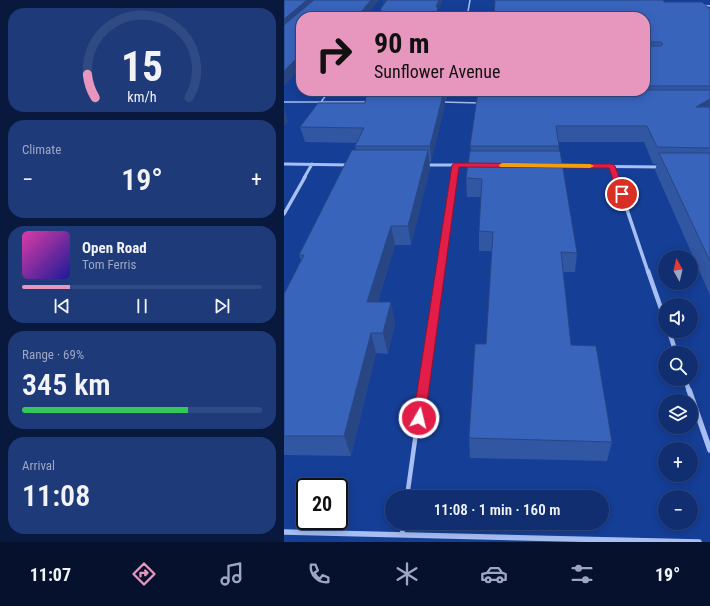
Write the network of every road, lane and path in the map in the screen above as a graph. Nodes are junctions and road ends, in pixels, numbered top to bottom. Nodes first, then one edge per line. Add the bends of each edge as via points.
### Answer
1 (470, 0) edge
2 (696, 6) edge
3 (710, 6) edge
4 (468, 12) edge
5 (325, 96) edge
6 (284, 102) edge
7 (321, 102) junction
8 (369, 102) edge
9 (440, 102) edge
10 (480, 102) edge
11 (284, 164) edge
12 (312, 164) junction
13 (352, 164) edge
14 (416, 165) edge
15 (455, 165) junction
16 (479, 165) edge
17 (557, 166) edge
18 (612, 166) junction
19 (665, 167) edge
20 (284, 214) edge
21 (658, 300) edge
22 (687, 386) edge
23 (710, 450) edge
24 (408, 490) edge
25 (403, 530) edge
26 (284, 532) edge
27 (402, 534) junction
28 (699, 542) edge

1 - 4 street
2 - 3 street
5 - 7 lane
6 - 7 lane
7 - 8 lane
9 - 10 lane
11 - 12 street
12 - 13 street
12 - 20 street
14 - 15 street
15 - 16 street
15 - 24 lane
17 - 18 street
18 - 19 street
18 - 21 street
22 - 23 street
25 - 27 lane
26 - 27 street
27 - 28 street

